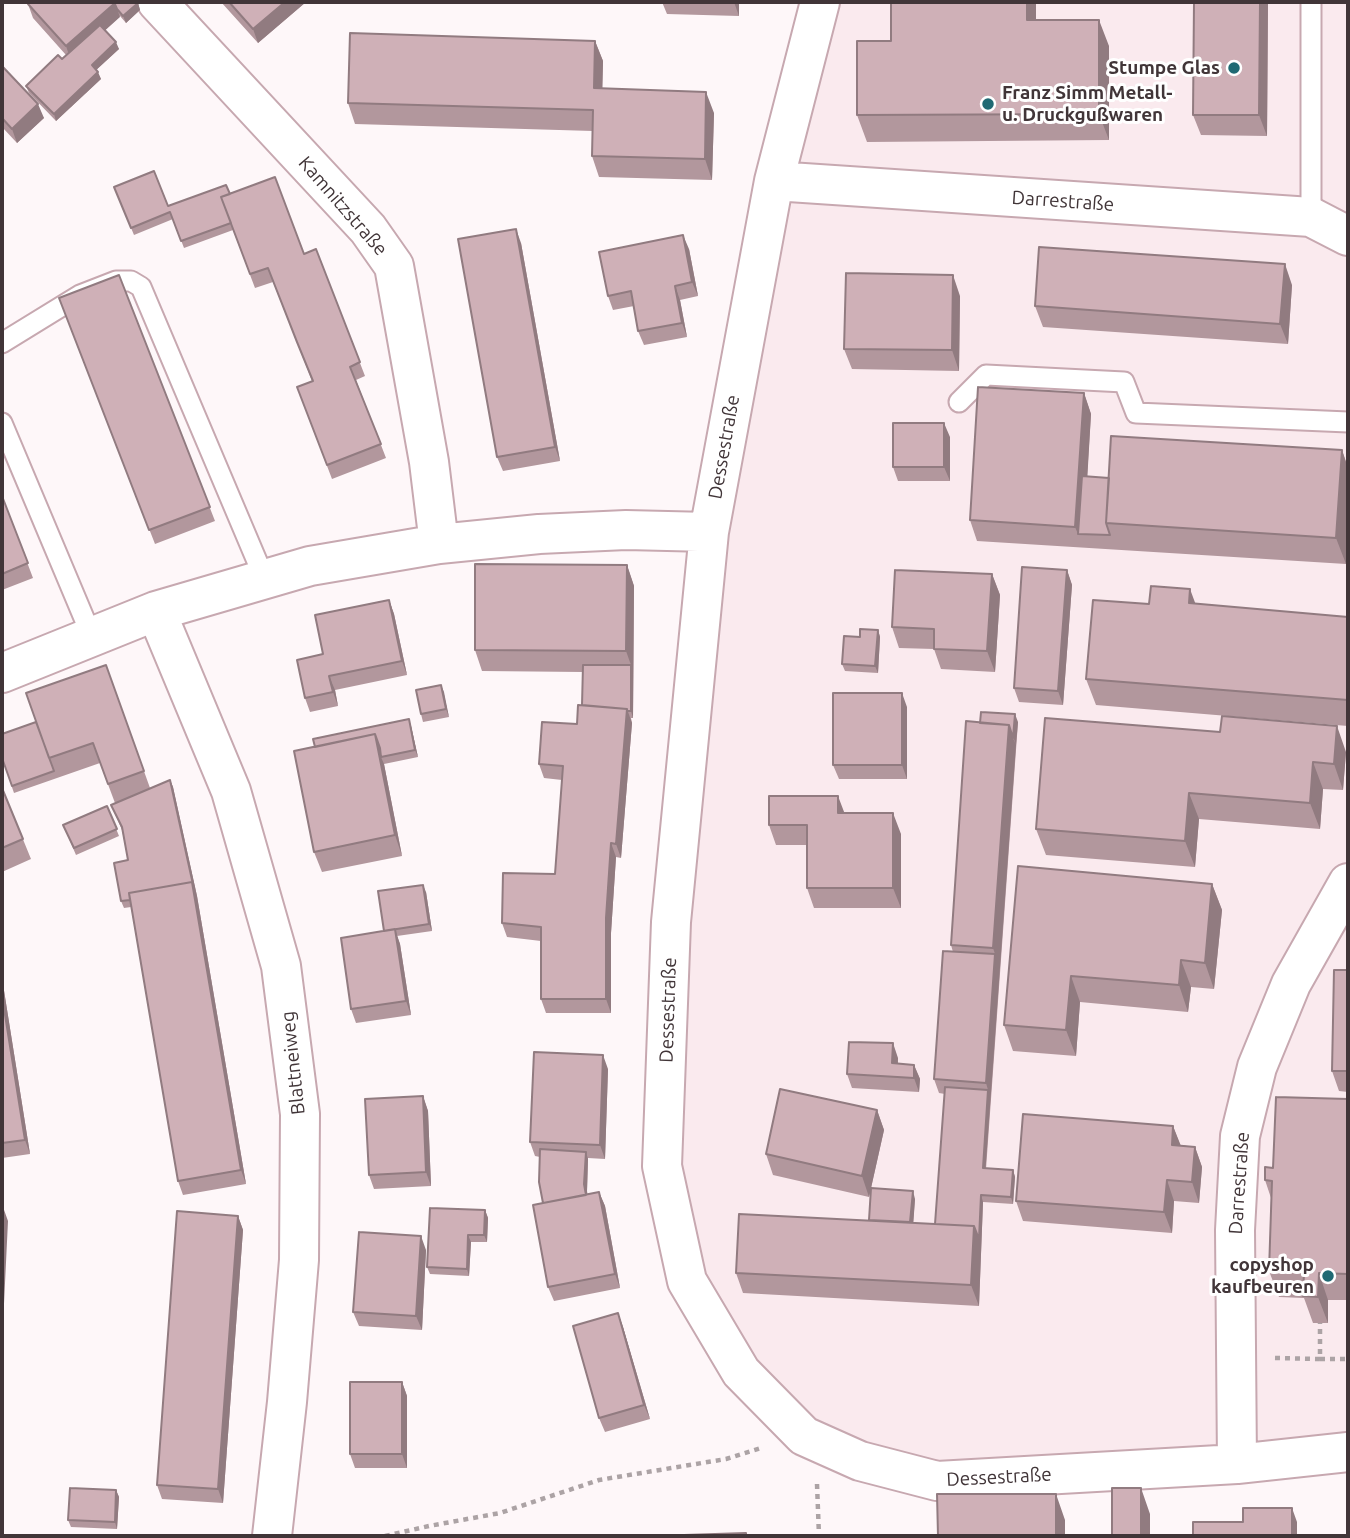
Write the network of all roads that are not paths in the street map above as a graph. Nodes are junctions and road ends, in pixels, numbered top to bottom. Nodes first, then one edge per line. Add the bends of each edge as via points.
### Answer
1 (157, 2) edge
2 (820, 2) edge
3 (1311, 2) edge
4 (774, 181) junction
5 (1311, 217) junction
6 (1348, 236) edge
7 (2, 343) edge
8 (959, 402) dead end
9 (1348, 422) edge
10 (2, 423) edge
11 (709, 532) junction
12 (439, 544) junction
13 (265, 580) junction
14 (156, 611) junction
15 (92, 637) junction
16 (2, 673) edge
17 (1348, 883) edge
18 (1348, 1452) edge
19 (1237, 1464) junction
20 (272, 1536) edge

1 - 12 street, Kamnitzstraße via 368,229 394,266
2 - 4 street, Dessestraße
3 - 5 lane
4 - 5 street, Darrestraße
4 - 11 street, Dessestraße
5 - 6 street, Darrestraße
7 - 13 lane via 80,295 116,281 131,281 141,287
8 - 9 lane via 986,375 1124,382 1136,412
10 - 15 lane
11 - 12 street via 626,530
11 - 19 street, Dessestraße via 671,922 662,1166 687,1281 741,1372 804,1436 860,1461 937,1481
12 - 13 street via 310,566
13 - 14 street
14 - 15 street
14 - 20 street, Blattneiweg via 231,790 281,966 292,1046 300,1114 299,1260
15 - 16 street
17 - 19 street, Darrestraße via 1291,984 1257,1067 1240,1136 1235,1230
18 - 19 street, Dessestraße

